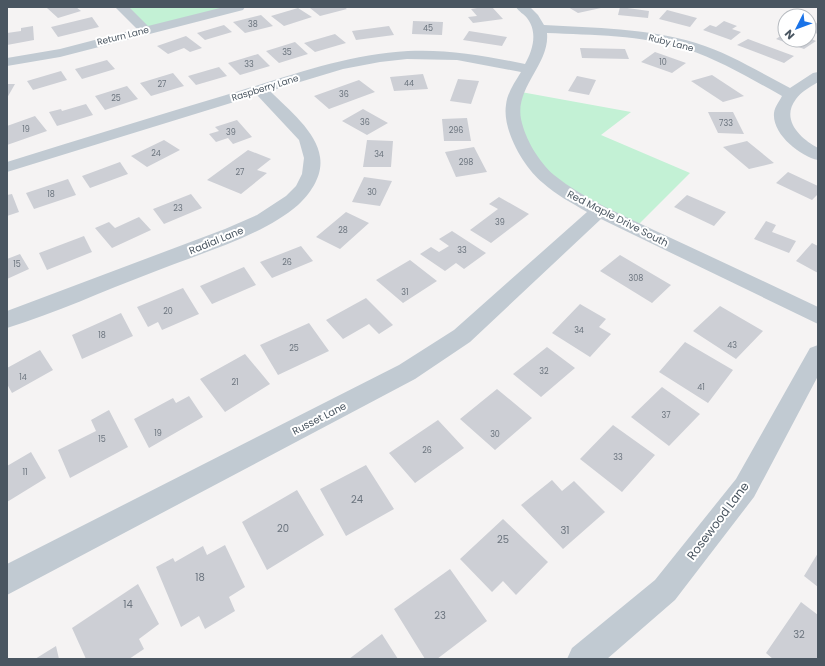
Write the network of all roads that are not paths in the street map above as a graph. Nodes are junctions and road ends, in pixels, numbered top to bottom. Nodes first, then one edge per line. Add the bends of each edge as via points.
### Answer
1 (121, 7) edge
2 (239, 7) edge
3 (522, 7) edge
4 (541, 29) junction
5 (145, 31) junction
6 (7, 62) edge
7 (529, 68) junction
8 (818, 76) edge
9 (260, 89) junction
10 (791, 95) junction
11 (818, 155) edge
12 (7, 166) edge
13 (599, 211) junction
14 (818, 316) edge
15 (7, 320) edge
16 (818, 354) edge
17 (7, 580) edge
18 (583, 659) edge

1 - 5 street
2 - 5 street, Return Lane
3 - 4 street
4 - 7 street, Red Maple Drive South via 541,45
4 - 10 street, Ruby Lane via 623,33 687,46 711,54
5 - 6 street, Return Lane via 60,53
7 - 9 street, Raspberry Lane via 448,55 391,56 340,65
7 - 13 street, Red Maple Drive South via 514,100 512,118 518,135 529,156 546,178 571,196
8 - 10 street
9 - 12 street, Raspberry Lane
9 - 15 street, Radial Lane via 307,139 311,148 312,165 309,178 300,193 286,206 260,222 232,234
10 - 11 street via 783,107 782,115 788,132
13 - 14 street, Red Maple Drive South
13 - 17 street, Russet Lane via 462,336 407,372
16 - 18 street, Rosewood Lane via 745,488 665,590

